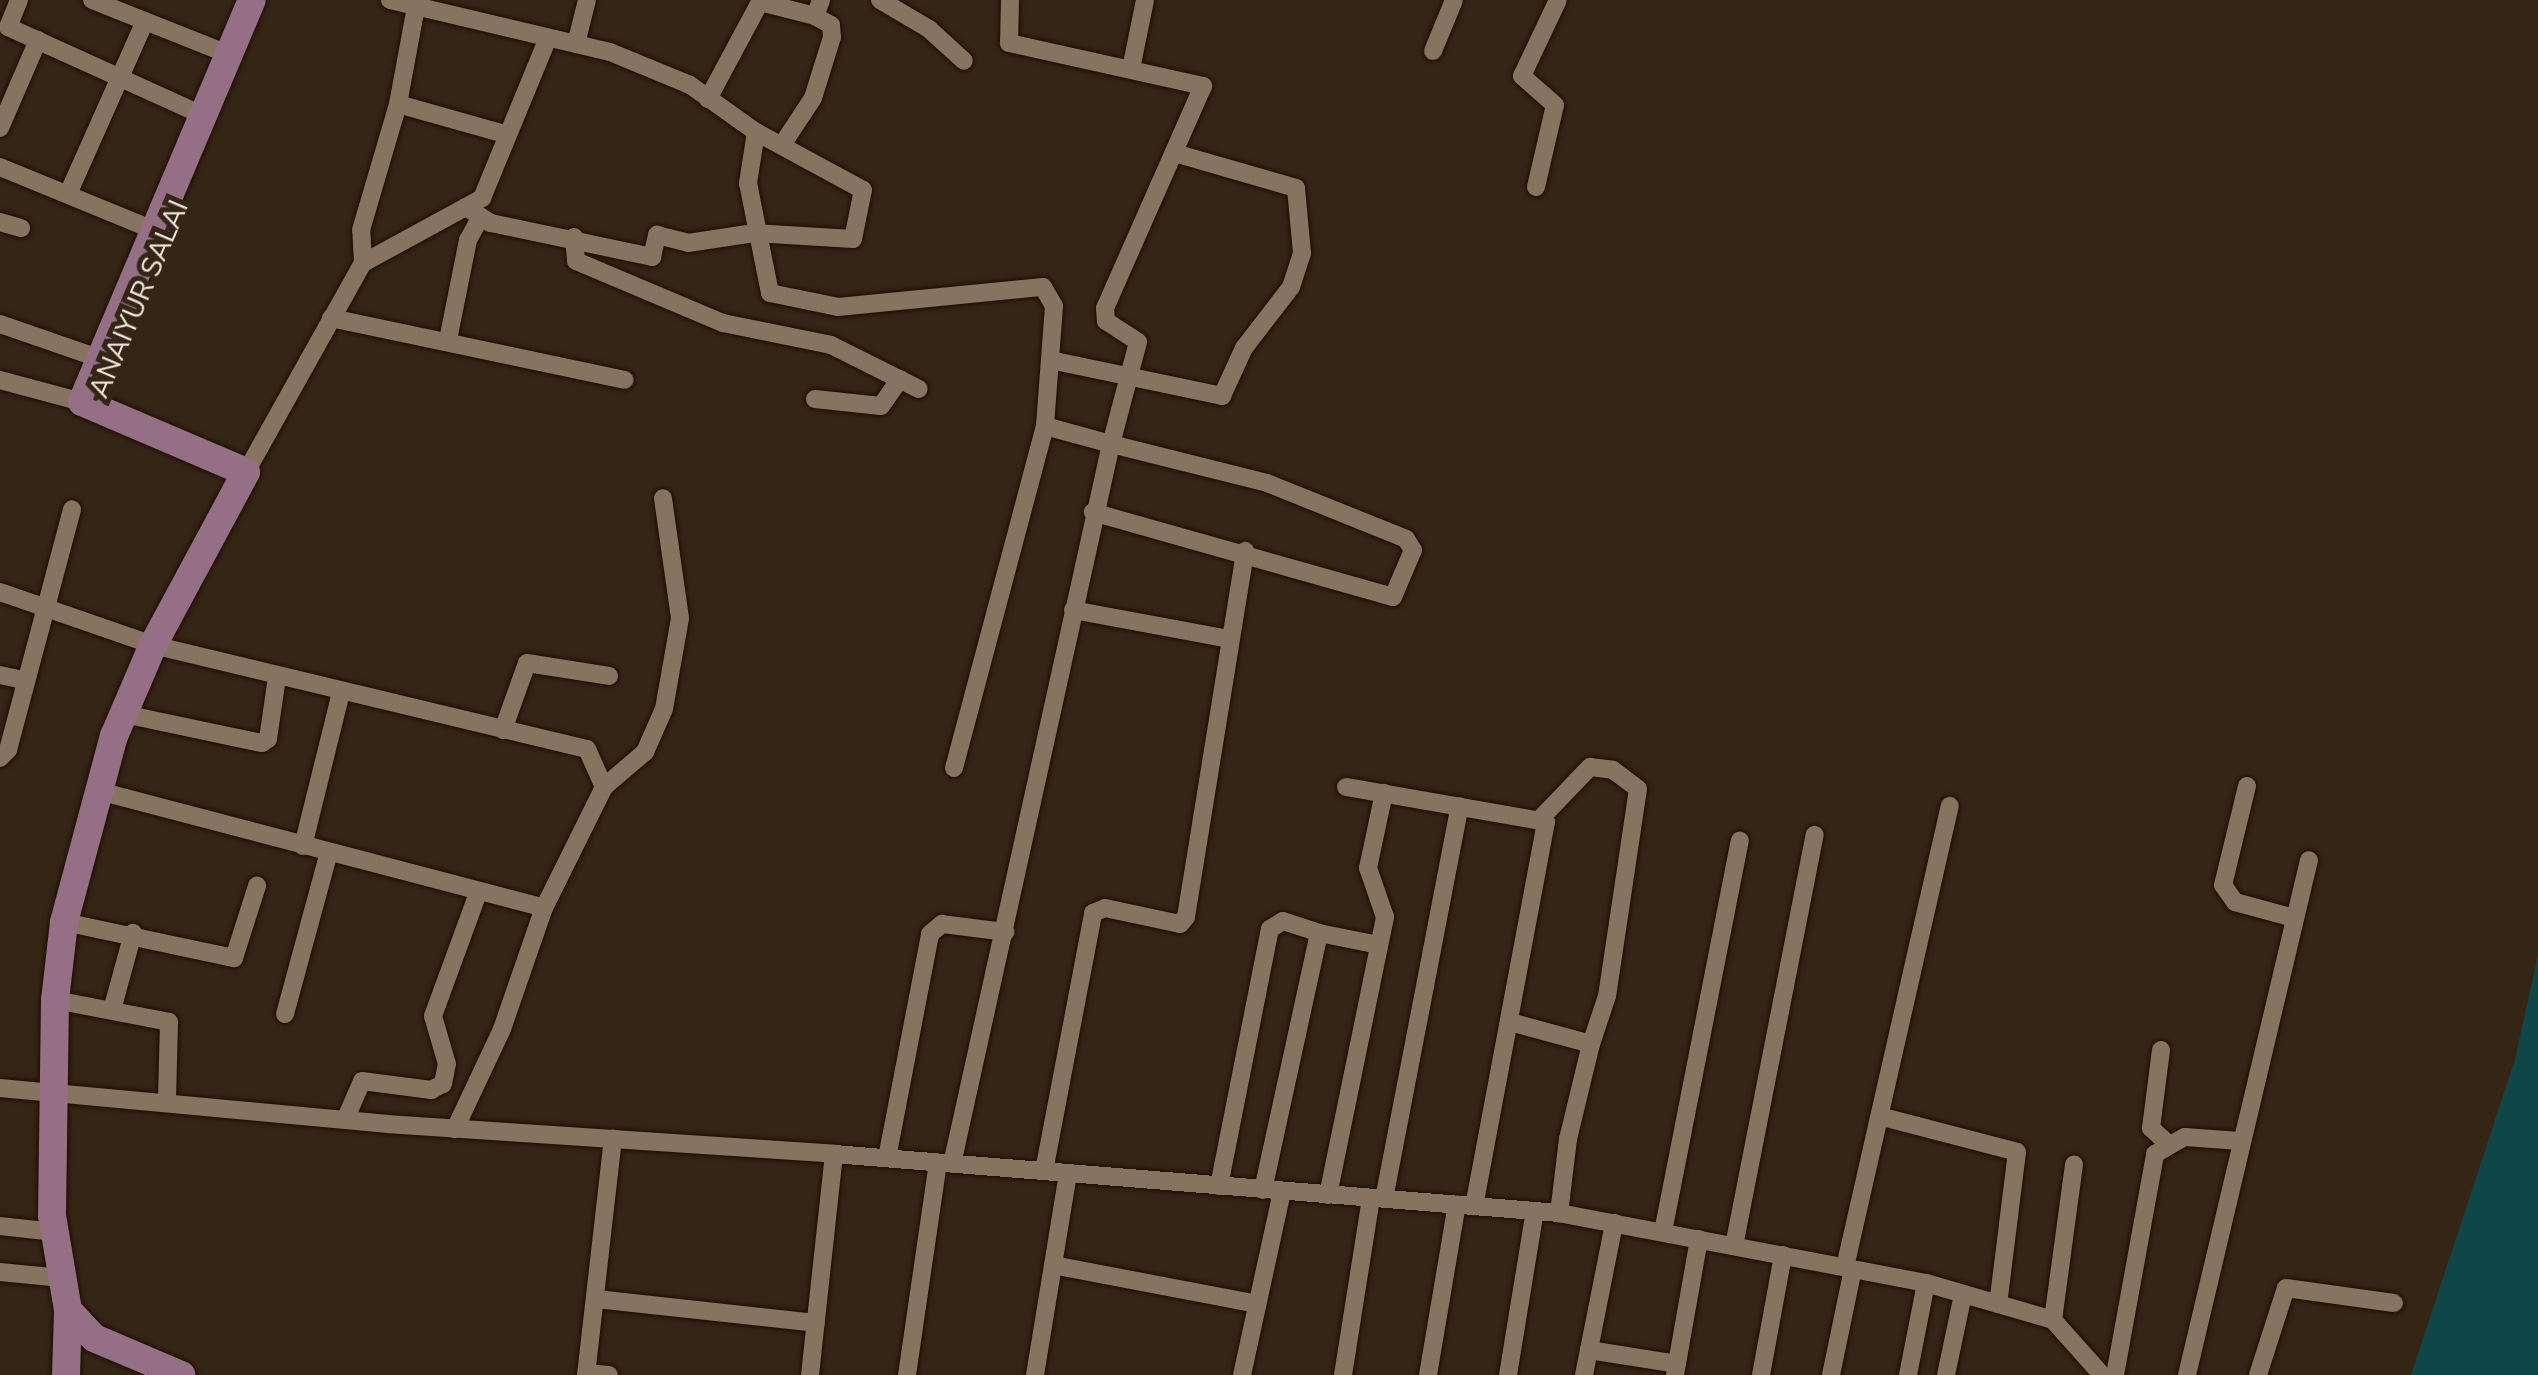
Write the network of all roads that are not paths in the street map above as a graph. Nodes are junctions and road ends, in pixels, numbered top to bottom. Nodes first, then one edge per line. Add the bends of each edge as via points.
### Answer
1 (19, 0) edge
2 (92, 0) edge
3 (252, 0) edge
4 (269, 0) edge
5 (390, 0) edge
6 (587, 0) edge
7 (880, 0) edge
8 (1010, 0) edge
9 (1145, 0) edge
10 (1454, 0) edge
11 (1558, 0) edge
12 (416, 7) junction
13 (818, 8) edge
14 (145, 21) junction
15 (4, 26) edge
16 (548, 38) junction
17 (38, 40) junction
18 (576, 44) junction
19 (1433, 51) dead end
20 (228, 54) junction
21 (964, 61) dead end
22 (1131, 69) junction
23 (120, 77) junction
24 (708, 98) junction
25 (398, 104) junction
26 (200, 114) junction
27 (0, 128) edge
28 (756, 132) junction
29 (508, 135) junction
30 (782, 145) junction
31 (1175, 153) junction
32 (0, 167) edge
33 (1536, 187) dead end
34 (68, 194) junction
35 (473, 212) junction
36 (0, 222) edge
37 (20, 228) dead end
38 (151, 229) junction
39 (754, 233) junction
40 (574, 237) junction
41 (364, 263) junction
42 (331, 318) junction
43 (0, 324) edge
44 (448, 340) junction
45 (98, 358) junction
46 (1055, 361) junction
47 (1132, 378) junction
48 (900, 379) junction
49 (0, 380) edge
50 (625, 380) dead end
51 (919, 389) dead end
52 (815, 399) dead end
53 (90, 405) junction
54 (1044, 426) junction
55 (1112, 444) junction
56 (246, 472) junction
57 (663, 498) dead end
58 (72, 509) dead end
59 (1093, 512) junction
60 (1246, 551) junction
61 (0, 592) edge
62 (44, 606) junction
63 (1073, 610) junction
64 (1229, 638) junction
65 (153, 645) junction
66 (0, 675) edge
67 (609, 676) dead end
68 (277, 677) junction
69 (24, 680) junction
70 (341, 693) junction
71 (124, 714) junction
72 (502, 730) junction
73 (0, 758) edge
74 (954, 768) dead end
75 (2247, 786) dead end
76 (604, 787) junction
77 (1346, 787) dead end
78 (99, 791) junction
79 (1384, 793) junction
80 (1460, 806) junction
81 (1950, 806) dead end
82 (1541, 818) junction
83 (1816, 835) dead end
84 (1740, 841) dead end
85 (303, 846) junction
86 (329, 852) junction
87 (2309, 860) dead end
88 (257, 886) dead end
89 (478, 893) junction
90 (544, 908) junction
91 (2294, 918) junction
92 (64, 922) junction
93 (1006, 932) junction
94 (133, 933) junction
95 (1319, 933) junction
96 (1379, 945) junction
97 (56, 1000) junction
98 (112, 1010) junction
99 (285, 1014) dead end
100 (1510, 1022) junction
101 (1591, 1044) junction
102 (2161, 1050) dead end
103 (0, 1088) edge
104 (53, 1093) junction
105 (167, 1098) junction
106 (1883, 1117) junction
107 (346, 1118) junction
108 (455, 1129) junction
109 (614, 1139) junction
110 (2240, 1141) junction
111 (2168, 1144) junction
112 (834, 1154) junction
113 (886, 1158) junction
114 (945, 1163) junction
115 (2074, 1164) dead end
116 (1044, 1171) junction
117 (1068, 1174) junction
118 (1219, 1186) junction
119 (1272, 1191) junction
120 (1328, 1195) junction
121 (1378, 1198) junction
122 (1466, 1205) junction
123 (1534, 1211) junction
124 (1559, 1213) junction
125 (1614, 1223) junction
126 (0, 1226) edge
127 (55, 1232) junction
128 (1663, 1232) junction
129 (1699, 1239) junction
130 (1734, 1246) junction
131 (1783, 1256) junction
132 (1052, 1266) junction
133 (1849, 1268) junction
134 (0, 1272) edge
135 (62, 1278) junction
136 (1926, 1283) junction
137 (1964, 1294) junction
138 (596, 1299) junction
139 (1258, 1304) junction
140 (1998, 1304) junction
141 (2394, 1304) dead end
142 (68, 1310) junction
143 (2052, 1320) junction
144 (816, 1324) junction
145 (1589, 1350) junction
146 (149, 1369) edge
147 (1676, 1369) edge
148 (586, 1374) edge
149 (66, 1375) edge
150 (181, 1375) edge
151 (609, 1375) edge
152 (810, 1375) edge
153 (907, 1375) edge
154 (1035, 1375) edge
155 (1242, 1375) edge
156 (1344, 1375) edge
157 (1428, 1375) edge
158 (1508, 1375) edge
159 (1584, 1375) edge
160 (1762, 1375) edge
161 (1831, 1375) edge
162 (1908, 1375) edge
163 (1946, 1375) edge
164 (2102, 1375) edge
165 (2115, 1375) edge
166 (2187, 1375) edge
167 (2258, 1375) edge

1 - 15 street
2 - 14 street
3 - 20 main road, ANAIYUR SALAI
4 - 53 main road, ANAIYUR SALAI
5 - 12 street
6 - 18 street
7 - 21 street via 930,29
8 - 22 street via 1008,43
9 - 22 street
10 - 19 street
11 - 33 street via 1522,76 1555,105
12 - 16 street
12 - 25 street
13 - 24 street via 760,2
13 - 30 street via 832,37 814,98
14 - 20 street
14 - 23 street
15 - 17 street
16 - 18 street
16 - 29 street
17 - 23 street
17 - 27 street
18 - 24 street via 690,84
20 - 26 main road, ANAIYUR SALAI
22 - 31 street via 1204,86
23 - 26 street
23 - 34 street
24 - 28 street
25 - 29 street
25 - 41 street via 361,230
26 - 38 main road, ANAIYUR SALAI
28 - 30 street
28 - 39 street via 748,183
29 - 35 street
30 - 39 street via 862,190 856,235 847,241
31 - 47 street via 1105,308 1106,321 1136,338
31 - 47 street via 1296,188 1302,253 1291,286 1244,348 1222,396
32 - 34 street
34 - 38 street
35 - 40 street
35 - 41 street
35 - 44 street
36 - 37 street
38 - 45 main road, ANAIYUR SALAI
39 - 40 street via 688,243 657,236 652,257
39 - 46 street via 770,292 838,307 1043,286 1054,306
40 - 48 street via 576,261 723,323 816,340
41 - 42 street
42 - 44 street
42 - 56 street
43 - 45 street
44 - 50 street
45 - 53 main road, ANAIYUR SALAI
46 - 47 street
46 - 54 street
47 - 55 street
48 - 51 street
48 - 52 street via 882,406
49 - 53 street
53 - 56 main road
54 - 55 street
54 - 74 street
55 - 59 street
55 - 60 street via 1267,483 1406,539 1413,550 1392,597
56 - 65 main road
57 - 76 street via 680,618 664,709 646,752
58 - 62 street
59 - 60 street
59 - 63 street
60 - 64 street
61 - 62 street
62 - 65 street
62 - 69 street
63 - 64 street
63 - 93 street
64 - 116 street via 1186,918 1180,924 1104,908 1093,914
65 - 68 street
65 - 71 main road
66 - 69 street
67 - 72 street via 527,663
68 - 70 street
68 - 71 street via 262,743
69 - 73 street via 8,750
70 - 72 street
70 - 85 street
71 - 78 main road
72 - 76 street via 587,750
75 - 91 street via 2223,885 2234,902
76 - 90 street
77 - 79 street
78 - 85 street
78 - 92 main road
79 - 80 street
79 - 96 street via 1368,868 1385,906
80 - 82 street
80 - 121 street
81 - 106 street
82 - 100 street via 1546,830
82 - 101 street via 1590,767 1613,770 1638,788 1607,996
83 - 130 street
84 - 128 street
85 - 86 street
86 - 89 street
86 - 99 street
87 - 91 street
88 - 94 street via 234,958
89 - 90 street
89 - 107 street via 433,1016 448,1064 442,1084 431,1090 362,1081
90 - 108 street via 502,1029
91 - 110 street
92 - 94 street
92 - 97 main road
93 - 113 street via 942,924 930,934
93 - 114 street
94 - 98 street
95 - 96 street
95 - 118 street via 1283,921 1270,929
95 - 119 street
96 - 120 street
97 - 98 street
97 - 104 main road
98 - 105 street via 170,1022
100 - 101 street
100 - 122 street
101 - 124 street
102 - 111 street via 2151,1128
103 - 104 street
104 - 105 street
104 - 127 main road
105 - 107 street
106 - 133 street
106 - 140 street via 2017,1152
107 - 108 street
108 - 109 street
109 - 112 street
109 - 138 street
110 - 111 street via 2186,1137
110 - 166 street
111 - 165 street via 2155,1154
112 - 113 street
112 - 144 street
113 - 114 street
114 - 116 street
114 - 153 street
115 - 143 street
116 - 117 street
117 - 118 street
117 - 132 street
118 - 119 street
119 - 120 street
119 - 139 street
120 - 121 street
121 - 122 street
121 - 156 street
122 - 123 street
122 - 157 street
123 - 124 street
123 - 158 street
124 - 125 street
125 - 128 street
125 - 145 street
126 - 127 street
127 - 135 main road
128 - 129 street
129 - 130 street
129 - 147 street
130 - 131 street
131 - 133 street
131 - 160 street
132 - 139 street
132 - 154 street
133 - 136 street
133 - 161 street
134 - 135 street
135 - 142 main road
136 - 137 street
136 - 162 street
137 - 140 street
137 - 163 street
138 - 144 street
138 - 148 street
139 - 155 street
140 - 143 street
141 - 167 street via 2286,1288
142 - 146 main road via 94,1338
142 - 149 main road
143 - 164 street
144 - 152 street
145 - 147 street
145 - 159 street
146 - 150 main road
148 - 151 street

